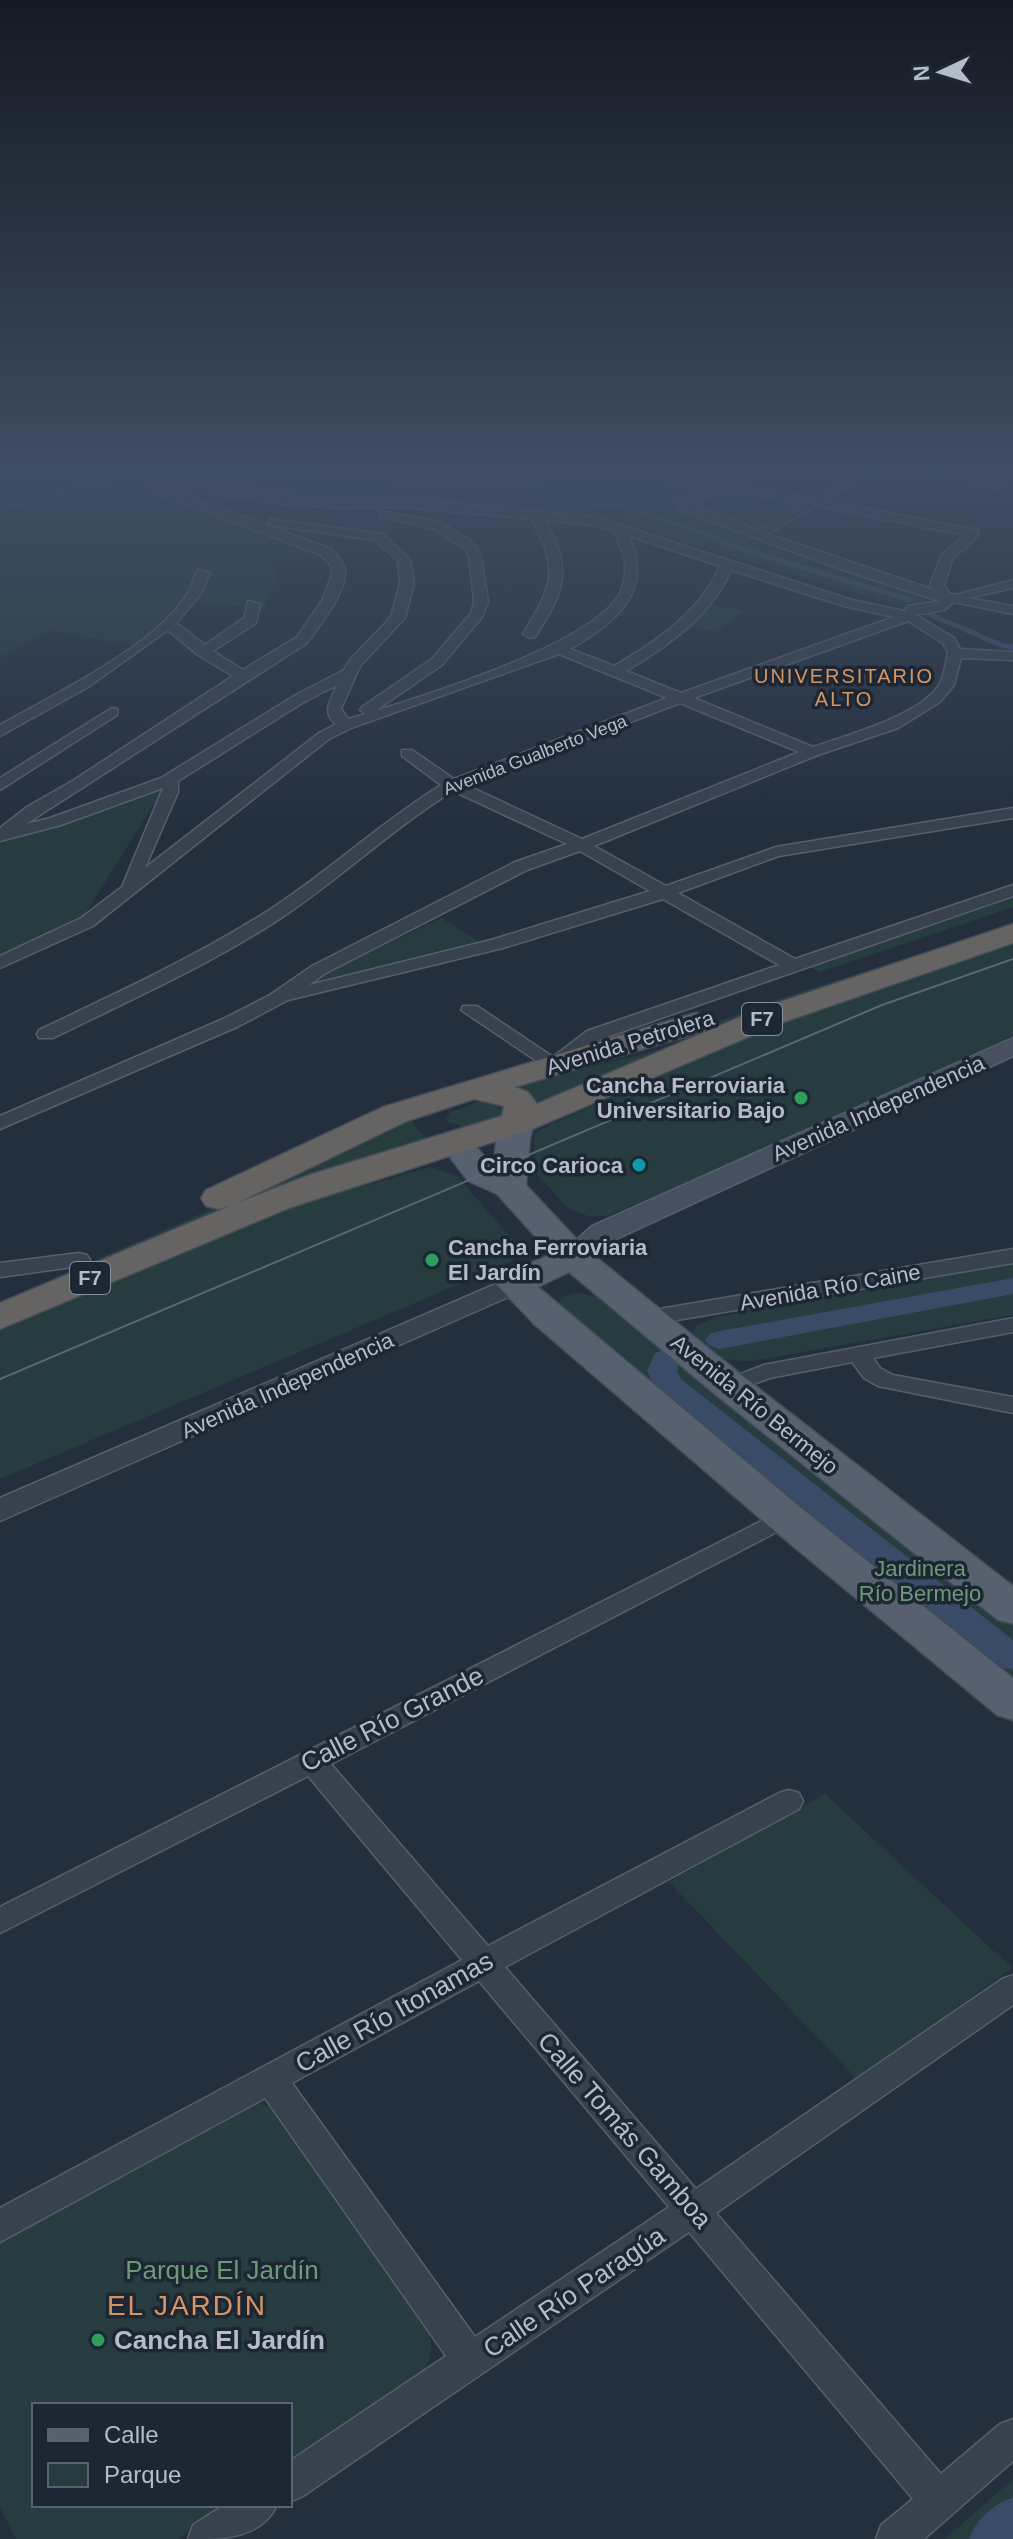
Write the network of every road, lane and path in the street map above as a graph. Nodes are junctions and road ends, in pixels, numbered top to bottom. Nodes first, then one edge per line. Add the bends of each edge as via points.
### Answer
1 (199, 590) edge
2 (333, 590) edge
3 (405, 590) edge
4 (482, 590) edge
5 (554, 590) edge
6 (626, 590) edge
7 (713, 590) edge
8 (809, 590) edge
9 (926, 590) edge
10 (941, 590) edge
11 (979, 590) edge
12 (945, 597) junction
13 (253, 604) dead end
14 (1013, 610) edge
15 (909, 616) junction
16 (168, 623) junction
17 (530, 634) dead end
18 (559, 649) junction
19 (203, 652) junction
20 (955, 653) junction
21 (1013, 656) edge
22 (615, 672) junction
23 (350, 673) junction
24 (244, 676) junction
25 (683, 699) junction
26 (112, 712) dead end
27 (342, 722) junction
28 (0, 731) edge
29 (813, 752) junction
30 (407, 753) dead end
31 (167, 781) junction
32 (0, 785) edge
33 (452, 785) junction
34 (1013, 813) edge
35 (2, 835) edge
36 (581, 845) junction
37 (126, 890) junction
38 (1013, 890) edge
39 (666, 892) junction
40 (1013, 916) edge
41 (1013, 933) edge
42 (0, 963) edge
43 (790, 964) junction
44 (277, 999) junction
45 (470, 1010) dead end
46 (46, 1034) dead end
47 (1013, 1046) edge
48 (553, 1066) junction
49 (1013, 1066) edge
50 (473, 1089) junction
51 (433, 1101) junction
52 (0, 1123) edge
53 (518, 1123) junction
54 (457, 1144) junction
55 (509, 1187) junction
56 (1013, 1256) edge
57 (573, 1257) junction
58 (79, 1260) junction
59 (0, 1270) edge
60 (514, 1284) junction
61 (0, 1294) edge
62 (0, 1317) edge
63 (648, 1318) junction
64 (1013, 1325) edge
65 (858, 1354) junction
66 (730, 1386) junction
67 (1013, 1405) edge
68 (0, 1510) edge
69 (785, 1517) junction
70 (1013, 1609) edge
71 (1013, 1703) edge
72 (311, 1760) junction
73 (789, 1801) dead end
74 (0, 1921) edge
75 (482, 1964) junction
76 (1013, 1988) edge
77 (270, 2079) junction
78 (693, 2210) junction
79 (0, 2226) edge
80 (472, 2362) junction
81 (1013, 2437) edge
82 (292, 2482) edge
83 (939, 2501) junction
84 (255, 2507) edge
85 (207, 2539) edge
86 (895, 2539) edge

1 - 16 street
2 - 24 street via 302,640
3 - 23 street via 398,618
4 - 27 street via 477,614 437,662
5 - 17 street
6 - 18 street via 603,621
7 - 22 street via 670,638
8 - 15 street
9 - 12 street
10 - 12 street
11 - 12 street, Avenida Gualberto Vega
12 - 14 street
12 - 15 street, Avenida Gualberto Vega via 947,603 912,609
13 - 19 street via 251,620
15 - 20 street via 949,641
15 - 25 street, Avenida Gualberto Vega
16 - 19 street
16 - 28 street via 131,654
18 - 22 street
18 - 27 street via 398,709
19 - 24 street
20 - 21 street
20 - 29 street via 947,685 917,712
22 - 25 street
23 - 27 street via 334,709
23 - 31 street
24 - 35 street
25 - 29 street
25 - 33 street, Avenida Gualberto Vega
26 - 32 street
27 - 37 street
29 - 36 street
30 - 33 street
31 - 35 street via 55,822
31 - 37 street via 172,784 170,792
33 - 36 street
33 - 46 street, Avenida Gualberto Vega via 402,816 272,916 203,958
34 - 39 street via 776,852
36 - 39 street
36 - 44 street via 521,866 318,970
37 - 42 street via 87,922
38 - 43 street
39 - 43 street
39 - 44 street via 497,944
40 - 48 highway, Avenida Petrolera / F7
41 - 53 highway, Avenida Petrolera / F7 via 770,1016
43 - 48 street via 594,1035
44 - 52 street
45 - 48 street
47 - 57 main road, Avenida Independencia via 603,1233
48 - 50 highway, Avenida Petrolera / F7
49 - 57 main road, Avenida Independencia via 612,1252
50 - 51 highway, F7
50 - 53 highway, F7 via 516,1099 522,1107
51 - 54 highway via 426,1120
51 - 58 highway, F7
53 - 54 highway, F7
53 - 55 main road
54 - 55 main road, Avenida Río Bermejo via 480,1174
54 - 62 highway, F7 via 276,1200
55 - 57 main road, Avenida Río Bermejo
56 - 63 street, Avenida Río Caine
57 - 60 main road, Avenida Independencia
57 - 63 main road, Avenida Río Bermejo
58 - 59 street
58 - 61 highway, F7
60 - 68 street, Avenida Independencia
60 - 69 main road
63 - 66 main road, Avenida Río Bermejo
64 - 65 street
65 - 66 street via 764,1372
65 - 67 street via 886,1381
66 - 70 main road, Avenida Río Bermejo
69 - 71 main road
69 - 72 street, Calle Río Grande
72 - 74 street, Calle Río Grande
72 - 75 street, Calle Tomás Gamboa
73 - 75 street, Calle Río Itonamas
75 - 77 street, Calle Río Itonamas
75 - 78 street, Calle Tomás Gamboa
76 - 78 street, Calle Río Paragúa
77 - 79 street, Calle Río Itonamas
77 - 80 street
78 - 80 street, Calle Río Paragúa
78 - 83 street, Calle Tomás Gamboa
80 - 82 street, Calle Río Paragúa
81 - 83 street
83 - 86 street
84 - 85 street

